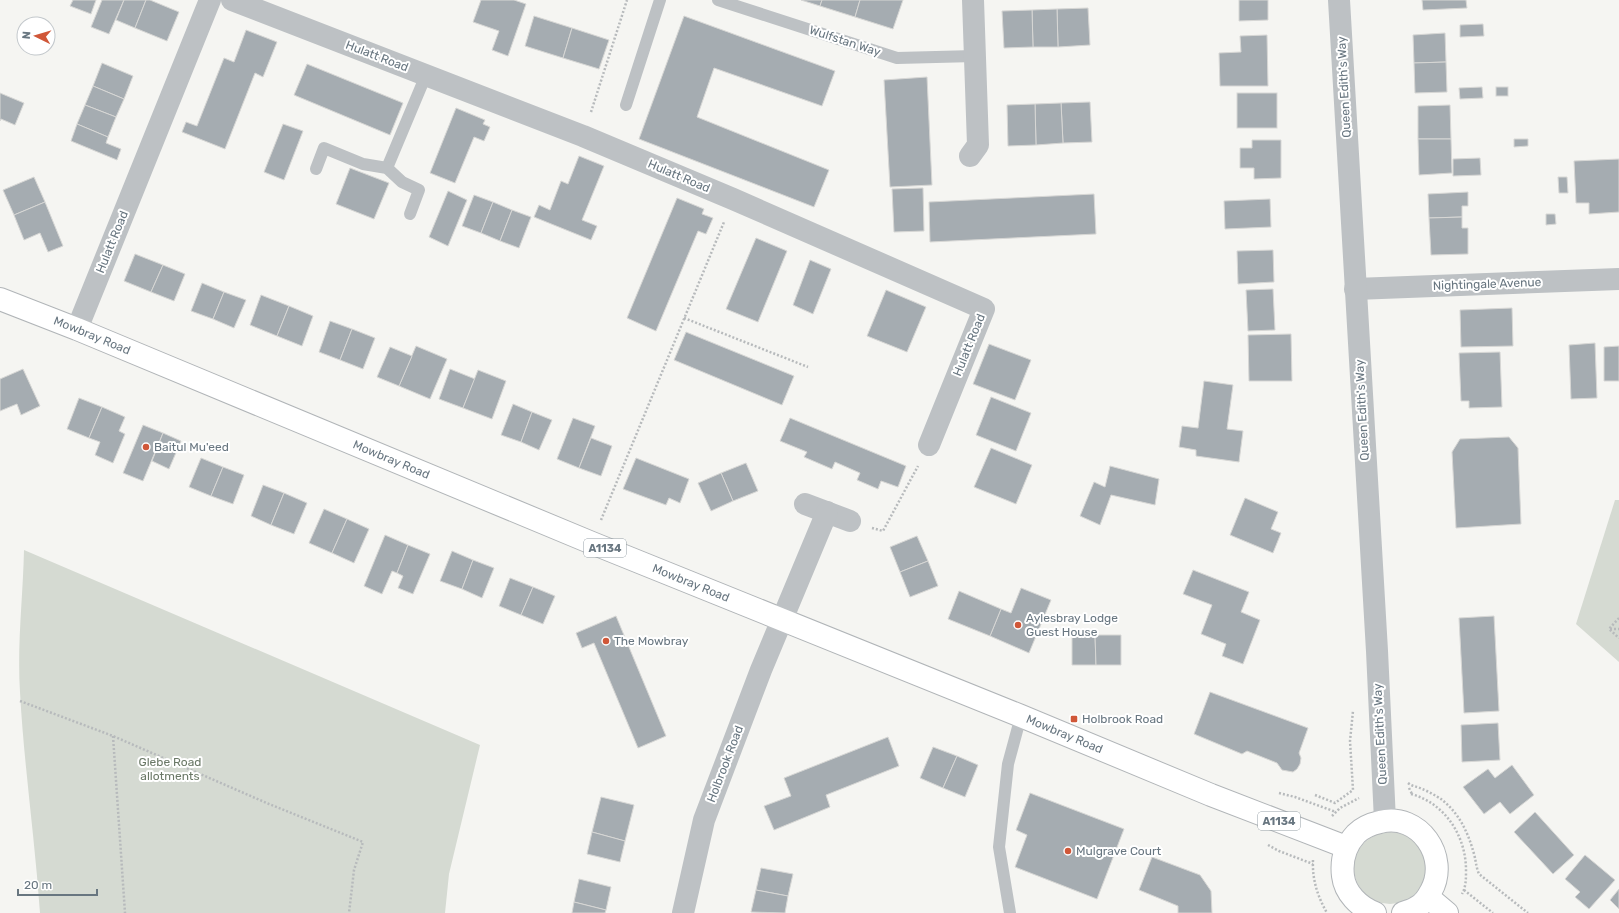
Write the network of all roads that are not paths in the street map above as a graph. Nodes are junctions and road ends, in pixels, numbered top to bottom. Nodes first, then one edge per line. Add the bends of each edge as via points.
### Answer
1 (210, 0) edge
2 (232, 0) edge
3 (660, 0) edge
4 (718, 0) edge
5 (974, 0) edge
6 (1339, 0) edge
7 (975, 56) junction
8 (426, 75) junction
9 (626, 105) dead end
10 (970, 156) dead end
11 (387, 168) junction
12 (316, 169) dead end
13 (410, 214) dead end
14 (1619, 279) edge
15 (1355, 289) junction
16 (0, 299) edge
17 (77, 329) junction
18 (929, 445) road end
19 (805, 504) dead end
20 (827, 512) junction
21 (850, 521) road end
22 (783, 620) junction
23 (1021, 716) junction
24 (1385, 821) junction
25 (1346, 847) junction
26 (1428, 897) junction
27 (683, 913) edge
28 (1010, 913) edge
29 (1375, 913) edge
30 (1403, 913) edge
31 (1448, 913) edge

1 - 17 street, Hulatt Road
2 - 8 street, Hulatt Road
3 - 9 lane
4 - 7 lane, Wulfstan Way via 897,58
5 - 7 street
6 - 15 street, Queen Edith's Way
7 - 10 street via 978,145
8 - 11 lane
8 - 18 street, Hulatt Road via 583,136 984,309
11 - 12 lane via 363,164 324,148
11 - 13 lane via 402,182 419,190
14 - 15 street, Nightingale Avenue
15 - 24 street, Queen Edith's Way
16 - 17 main road, Mowbray Road / A1134
17 - 22 main road, Mowbray Road / A1134
19 - 20 street
20 - 21 street
20 - 22 street
22 - 23 main road, Mowbray Road / A1134
22 - 27 street, Holbrook Road via 761,670 704,820
23 - 25 main road, Mowbray Road / A1134 via 1211,795
23 - 28 lane via 1008,764 999,847
24 - 25 main road via 1363,828
24 - 26 main road via 1396,820 1408,824 1427,838 1434,849 1437,874
25 - 29 main road via 1342,867 1346,887 1358,903
26 - 30 main road via 1418,907
26 - 31 main road

